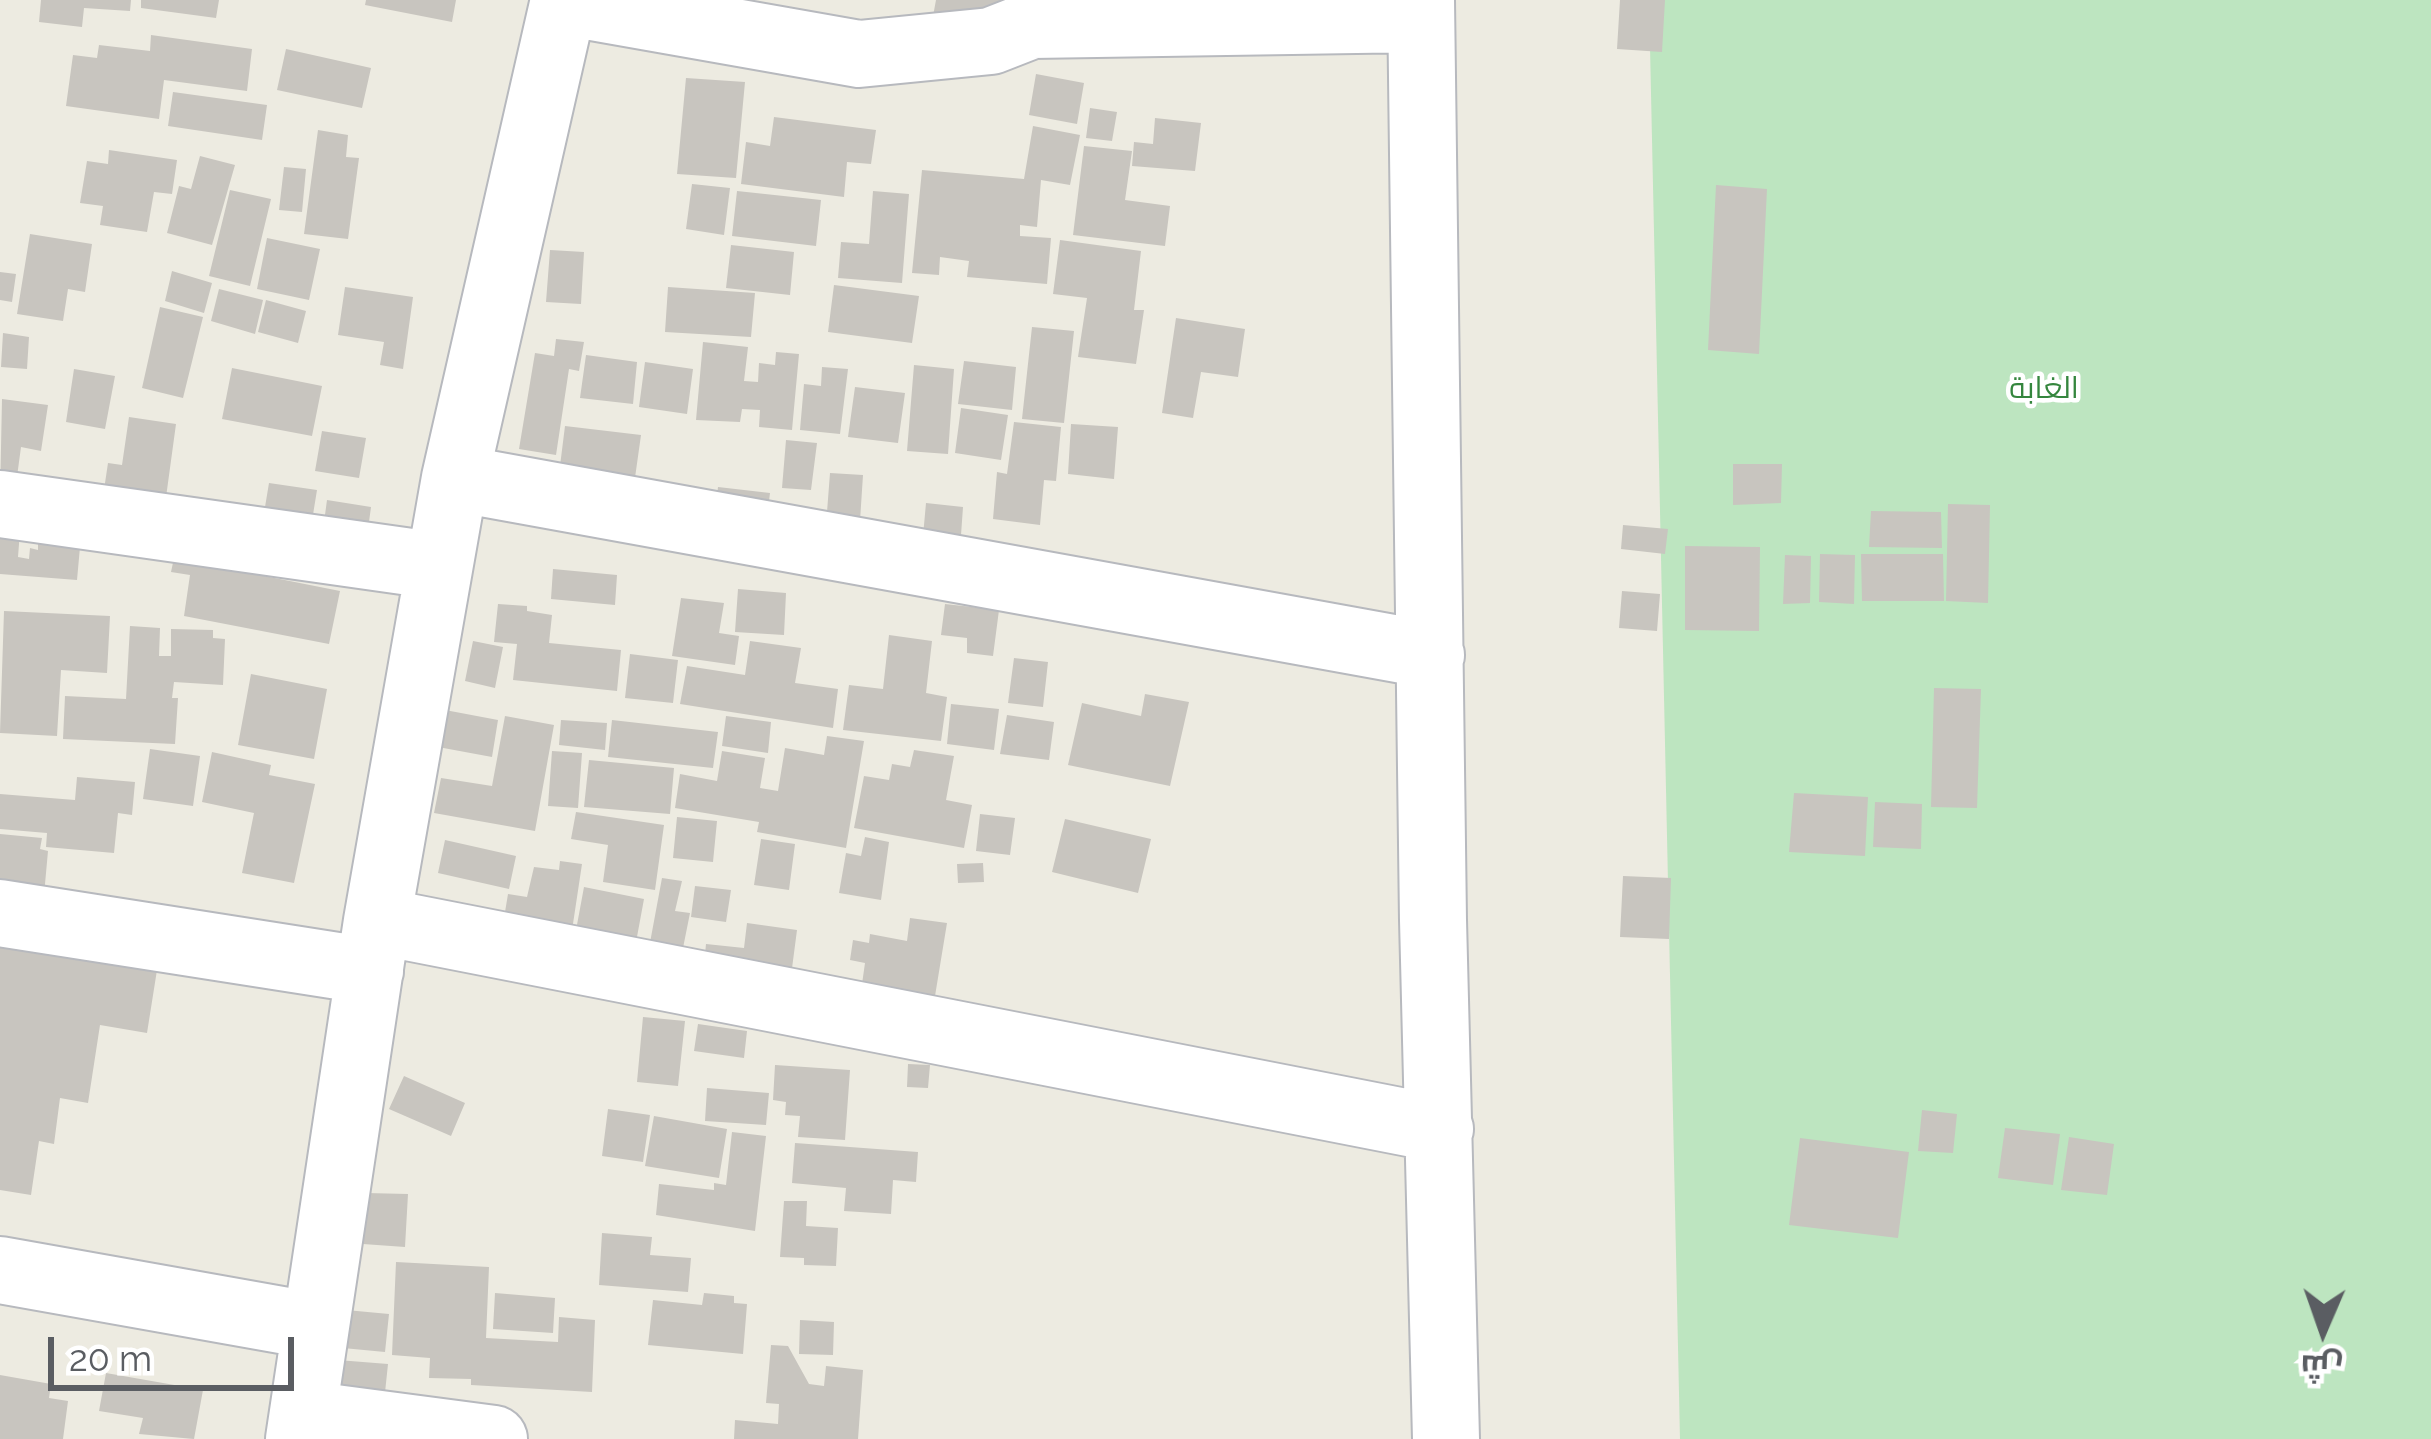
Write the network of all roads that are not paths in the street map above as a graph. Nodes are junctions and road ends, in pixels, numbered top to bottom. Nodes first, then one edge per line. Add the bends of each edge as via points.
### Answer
1 (564, 1) edge
2 (1421, 10) edge
3 (455, 478) junction
4 (0, 504) edge
5 (439, 566) junction
6 (1431, 655) junction
7 (0, 913) edge
8 (373, 946) junction
9 (1440, 1129) junction
10 (0, 1270) edge
11 (315, 1327) junction
12 (302, 1427) edge
13 (494, 1439) edge
14 (1446, 1439) edge

1 - 2 street via 859,54 991,41 1032,25
1 - 3 street
2 - 6 street
3 - 5 street
3 - 6 street
4 - 5 street
5 - 8 street
6 - 9 street
7 - 8 street
8 - 9 street
8 - 11 street
9 - 14 street
10 - 11 street
11 - 12 street
12 - 13 street

